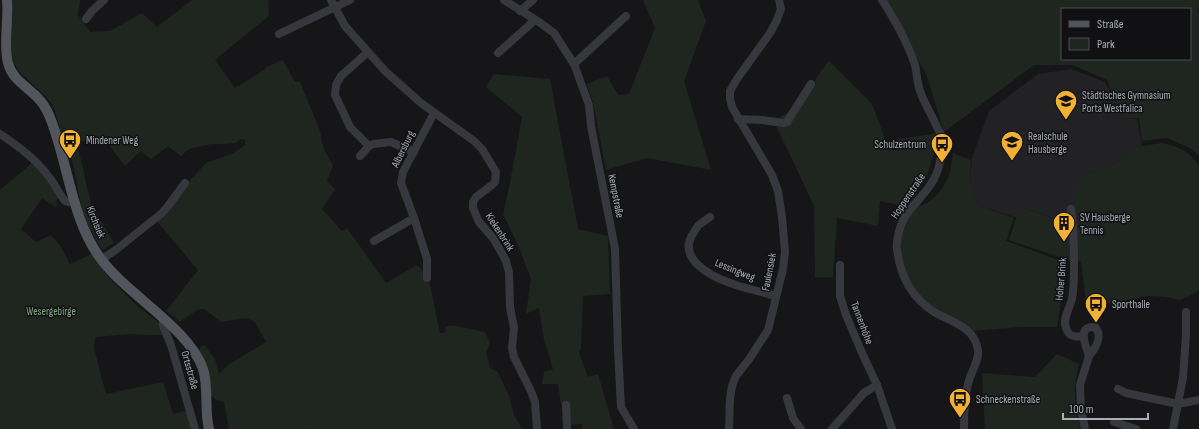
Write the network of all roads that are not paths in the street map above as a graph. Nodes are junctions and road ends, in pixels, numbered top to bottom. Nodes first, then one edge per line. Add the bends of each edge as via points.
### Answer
1 (7, 0) edge
2 (104, 0) edge
3 (350, 0) edge
4 (504, 0) edge
5 (533, 0) edge
6 (779, 0) edge
7 (882, 0) edge
8 (333, 3) edge
9 (520, 11) junction
10 (626, 16) dead end
11 (86, 18) dead end
12 (535, 20) junction
13 (279, 34) dead end
14 (368, 52) junction
15 (498, 53) dead end
16 (574, 64) junction
17 (811, 84) dead end
18 (434, 113) junction
19 (738, 118) junction
20 (0, 134) edge
21 (368, 146) junction
22 (414, 152) junction
23 (360, 156) dead end
24 (185, 183) dead end
25 (75, 202) junction
26 (1071, 209) dead end
27 (710, 217) dead end
28 (414, 218) junction
29 (374, 242) dead end
30 (101, 260) junction
31 (840, 265) dead end
32 (427, 278) dead end
33 (776, 296) junction
34 (1186, 312) dead end
35 (163, 318) junction
36 (1083, 336) junction
37 (1089, 356) junction
38 (877, 385) junction
39 (1118, 388) dead end
40 (787, 398) dead end
41 (1199, 400) edge
42 (1178, 404) junction
43 (566, 405) dead end
44 (1114, 422) dead end
45 (194, 429) edge
46 (209, 429) edge
47 (537, 429) edge
48 (567, 429) edge
49 (634, 429) edge
50 (729, 429) edge
51 (801, 429) edge
52 (832, 429) edge
53 (892, 429) edge
54 (964, 429) edge
55 (1085, 429) edge
56 (1136, 429) edge
57 (1173, 429) edge

1 - 25 main road, Kirchsiek via 8,63 17,79 46,108
2 - 11 street
3 - 8 street
4 - 9 street, Kempstraße
5 - 9 street
6 - 19 street, Faulensiek via 777,20 770,33 730,91 732,107
7 - 54 street, Hoppenstraße via 893,16 910,52 920,91 941,136 942,146 934,178 904,217 899,230 897,248 900,267 906,283 920,301 935,312 964,326 974,338 978,350 968,382 964,405
8 - 13 street
8 - 14 street, Kiekenbrink via 345,26
9 - 12 street, Kempstraße
10 - 16 street
12 - 15 street
12 - 16 street, Kempstraße via 554,34
14 - 18 street, Kiekenbrink via 385,71
14 - 21 street via 341,76 336,85 335,95 350,127
16 - 49 street, Kempstraße via 588,105 614,249 621,407
17 - 19 street via 787,122
18 - 22 street, Albersburg
18 - 47 street, Kiekenbrink via 482,149 496,172 495,182 476,197 473,208 479,222 493,238 506,261 514,328 512,348 535,402
19 - 33 street, Faulensiek via 772,175 778,191 785,252
20 - 25 street via 38,163 65,201
21 - 22 street via 391,142
21 - 23 street
22 - 28 street, Albersburg via 401,182
24 - 30 street via 162,213
25 - 30 main road, Kirchsiek via 88,238
26 - 36 street, Hoher Brink via 1074,229 1073,291 1064,321 1069,334 1073,337
27 - 33 street, Lessingweg via 699,225 688,244 688,250 694,260 702,269 714,276
28 - 29 street
28 - 32 street, Albersburg via 427,259
30 - 35 main road, Kirchsiek via 120,281
31 - 38 street, Tannenhöhe via 840,296
33 - 50 street, Faulensiek via 768,330 733,381
34 - 42 street via 1186,356
35 - 45 street, Ortsstraße via 163,326 171,345
35 - 46 main road, Kirchsiek via 184,339 198,359 205,379
36 - 37 street
36 - 37 street via 1084,331 1091,327 1095,327 1099,333
37 - 55 street via 1080,386
38 - 52 street via 864,393
38 - 53 street, Tannenhöhe
39 - 42 street via 1126,393
40 - 51 street via 793,418
41 - 42 street
42 - 57 street
43 - 48 street
44 - 56 street

